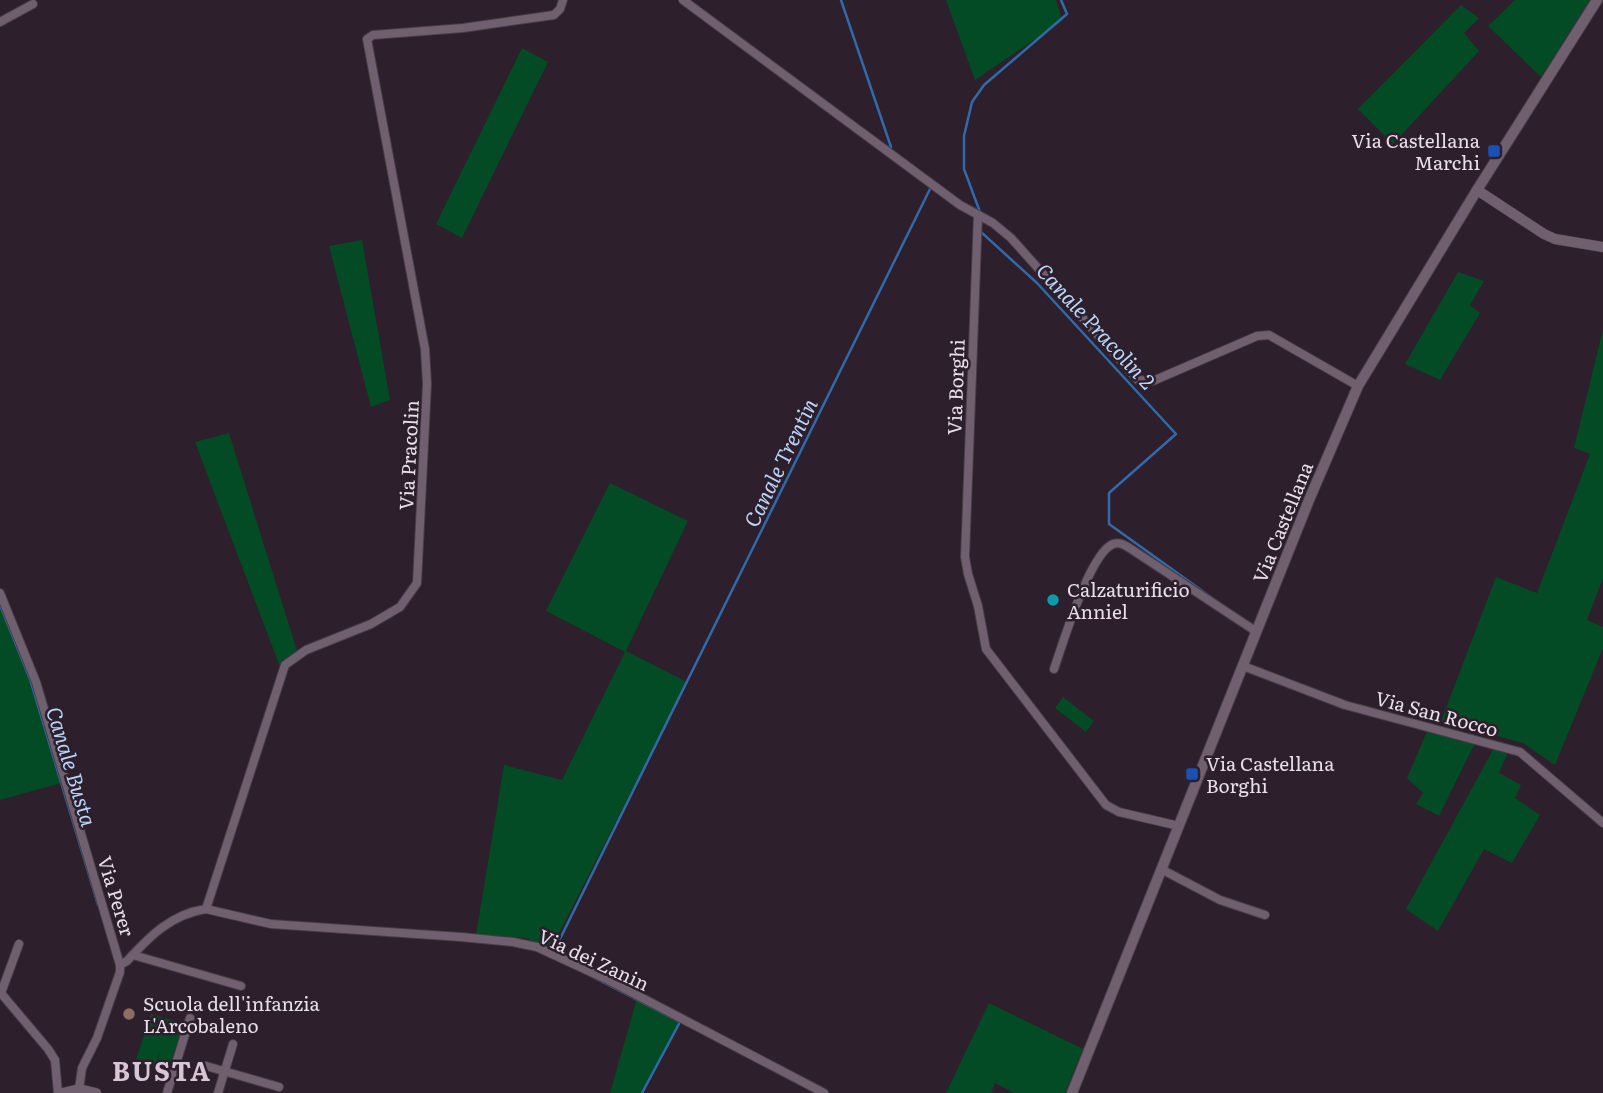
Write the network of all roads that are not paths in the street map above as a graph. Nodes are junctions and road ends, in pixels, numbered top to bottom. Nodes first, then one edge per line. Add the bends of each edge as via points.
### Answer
1 (563, 0) edge
2 (683, 0) edge
3 (1597, 0) edge
4 (33, 4) dead end
5 (0, 22) edge
6 (1477, 190) junction
7 (978, 215) junction
8 (1603, 247) edge
9 (1358, 386) junction
10 (0, 593) edge
11 (1257, 632) junction
12 (1243, 666) junction
13 (1054, 669) dead end
14 (1603, 823) edge
15 (1179, 826) junction
16 (1161, 869) junction
17 (206, 909) junction
18 (1265, 915) dead end
19 (19, 944) dead end
20 (133, 955) junction
21 (120, 965) junction
22 (241, 986) dead end
23 (1, 992) edge
24 (190, 1018) dead end
25 (233, 1044) dead end
26 (206, 1066) dead end
27 (225, 1071) junction
28 (279, 1087) dead end
29 (79, 1089) junction
30 (60, 1093) edge
31 (96, 1093) edge
32 (167, 1093) edge
33 (218, 1093) edge
34 (824, 1093) edge
35 (1072, 1093) edge

1 - 17 street, Via Pracolin via 554,15 367,39 425,349 417,583 400,607 306,650 285,665
2 - 7 street
3 - 6 main road, Via Castellana
4 - 5 street
6 - 8 street via 1555,239
6 - 9 main road, Via Castellana
7 - 9 street via 1011,238 1138,380 1153,381 1256,336 1269,335
7 - 15 street, Via Borghi via 965,557 986,649 1106,805
9 - 11 main road, Via Castellana
10 - 21 street, Via Perer via 36,682
11 - 12 main road, Via Castellana
11 - 13 street via 1121,542 1111,544 1093,565
12 - 14 street, Via San Rocco via 1345,705 1520,752
12 - 15 main road, Via Castellana
15 - 16 main road, Via Castellana
16 - 18 street via 1220,900
16 - 35 main road, Via Castellana
17 - 20 street via 165,925
17 - 34 street, Via dei Zanin via 271,924 537,947
19 - 23 street
20 - 21 street
20 - 22 street
21 - 29 street, Via Perer via 97,1038 82,1068
23 - 30 street via 55,1060
24 - 32 street
25 - 27 street
26 - 27 street
27 - 28 street
27 - 33 street
29 - 30 street
29 - 31 street

